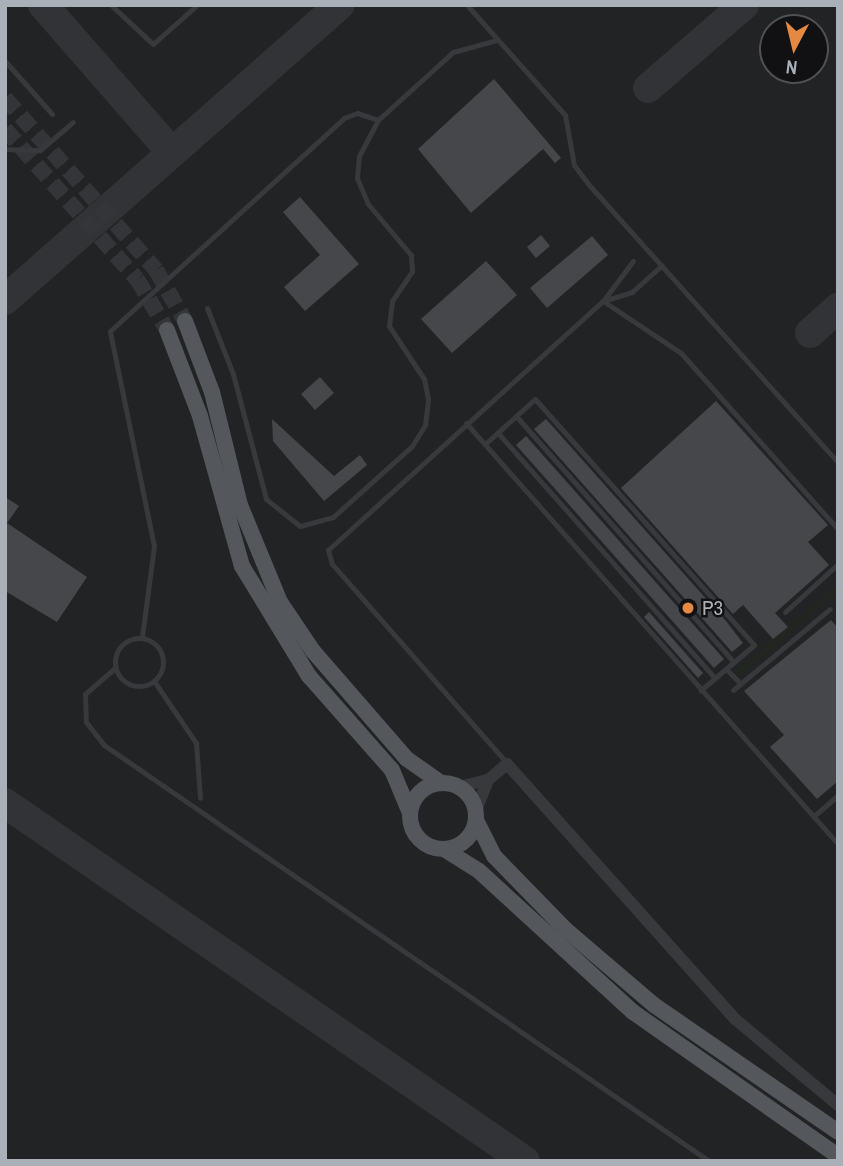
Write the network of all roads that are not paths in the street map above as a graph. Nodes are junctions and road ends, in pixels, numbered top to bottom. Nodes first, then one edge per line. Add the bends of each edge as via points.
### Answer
1 (111, 5) edge
2 (197, 5) edge
3 (467, 5) edge
4 (497, 40) junction
5 (5, 61) edge
6 (52, 114) dead end
7 (378, 120) junction
8 (73, 122) dead end
9 (5, 150) edge
10 (633, 261) dead end
11 (662, 265) junction
12 (603, 301) junction
13 (207, 308) dead end
14 (185, 321) tunnel mouth
15 (166, 330) tunnel mouth
16 (516, 416) junction
17 (466, 424) junction
18 (498, 433) junction
19 (485, 444) junction
20 (838, 462) edge
21 (838, 529) edge
22 (838, 565) edge
23 (830, 609) dead end
24 (785, 612) dead end
25 (142, 637) junction
26 (734, 662) junction
27 (116, 667) junction
28 (726, 669) junction
29 (715, 678) junction
30 (154, 681) junction
31 (741, 684) junction
32 (701, 690) junction
33 (733, 690) dead end
34 (507, 764) junction
35 (488, 780) junction
36 (441, 783) junction
37 (459, 787) junction
38 (838, 795) edge
39 (200, 798) dead end
40 (410, 813) junction
41 (476, 815) junction
42 (814, 816) junction
43 (838, 844) edge
44 (444, 849) junction
45 (838, 1105) edge
46 (838, 1132) edge
47 (838, 1156) edge
48 (709, 1161) edge

1 - 2 lane via 153,44
3 - 4 lane
4 - 7 lane via 453,52
4 - 11 lane via 565,115 575,165
5 - 6 lane
7 - 13 lane via 359,156 357,178 368,204 411,255 412,271 392,301 389,326 424,379 425,425 412,446 333,517 317,526 287,522 266,499 233,374
7 - 25 lane via 357,113 344,118 110,331 154,546
8 - 9 lane via 40,150
10 - 12 lane
11 - 12 lane via 632,292
11 - 20 lane
12 - 17 lane
12 - 21 lane via 681,353
14 - 36 main road via 212,392 240,505 280,602 313,651 407,759
15 - 40 main road via 200,416 242,566 309,676 392,770
16 - 18 lane
16 - 26 lane
16 - 26 lane via 536,399 754,645
17 - 19 lane
17 - 34 lane via 330,545 328,557
18 - 19 lane
18 - 29 lane
19 - 32 lane
22 - 24 lane
23 - 31 lane
25 - 27 lane via 121,646
25 - 30 lane via 162,651 163,668
26 - 28 lane
27 - 30 lane via 131,684
27 - 48 lane via 85,694 86,722 104,745
28 - 29 lane
28 - 31 lane
29 - 32 lane
30 - 39 lane via 196,743
31 - 33 lane
32 - 42 lane
34 - 35 street
34 - 45 street via 735,1019
35 - 37 street
35 - 41 street
36 - 37 main road
36 - 40 main road via 417,796
37 - 41 main road
38 - 42 lane
40 - 44 main road via 416,835
41 - 44 main road via 469,837
41 - 46 main road via 494,856 575,937 654,1005
42 - 43 lane
44 - 47 main road via 479,871 634,1012

